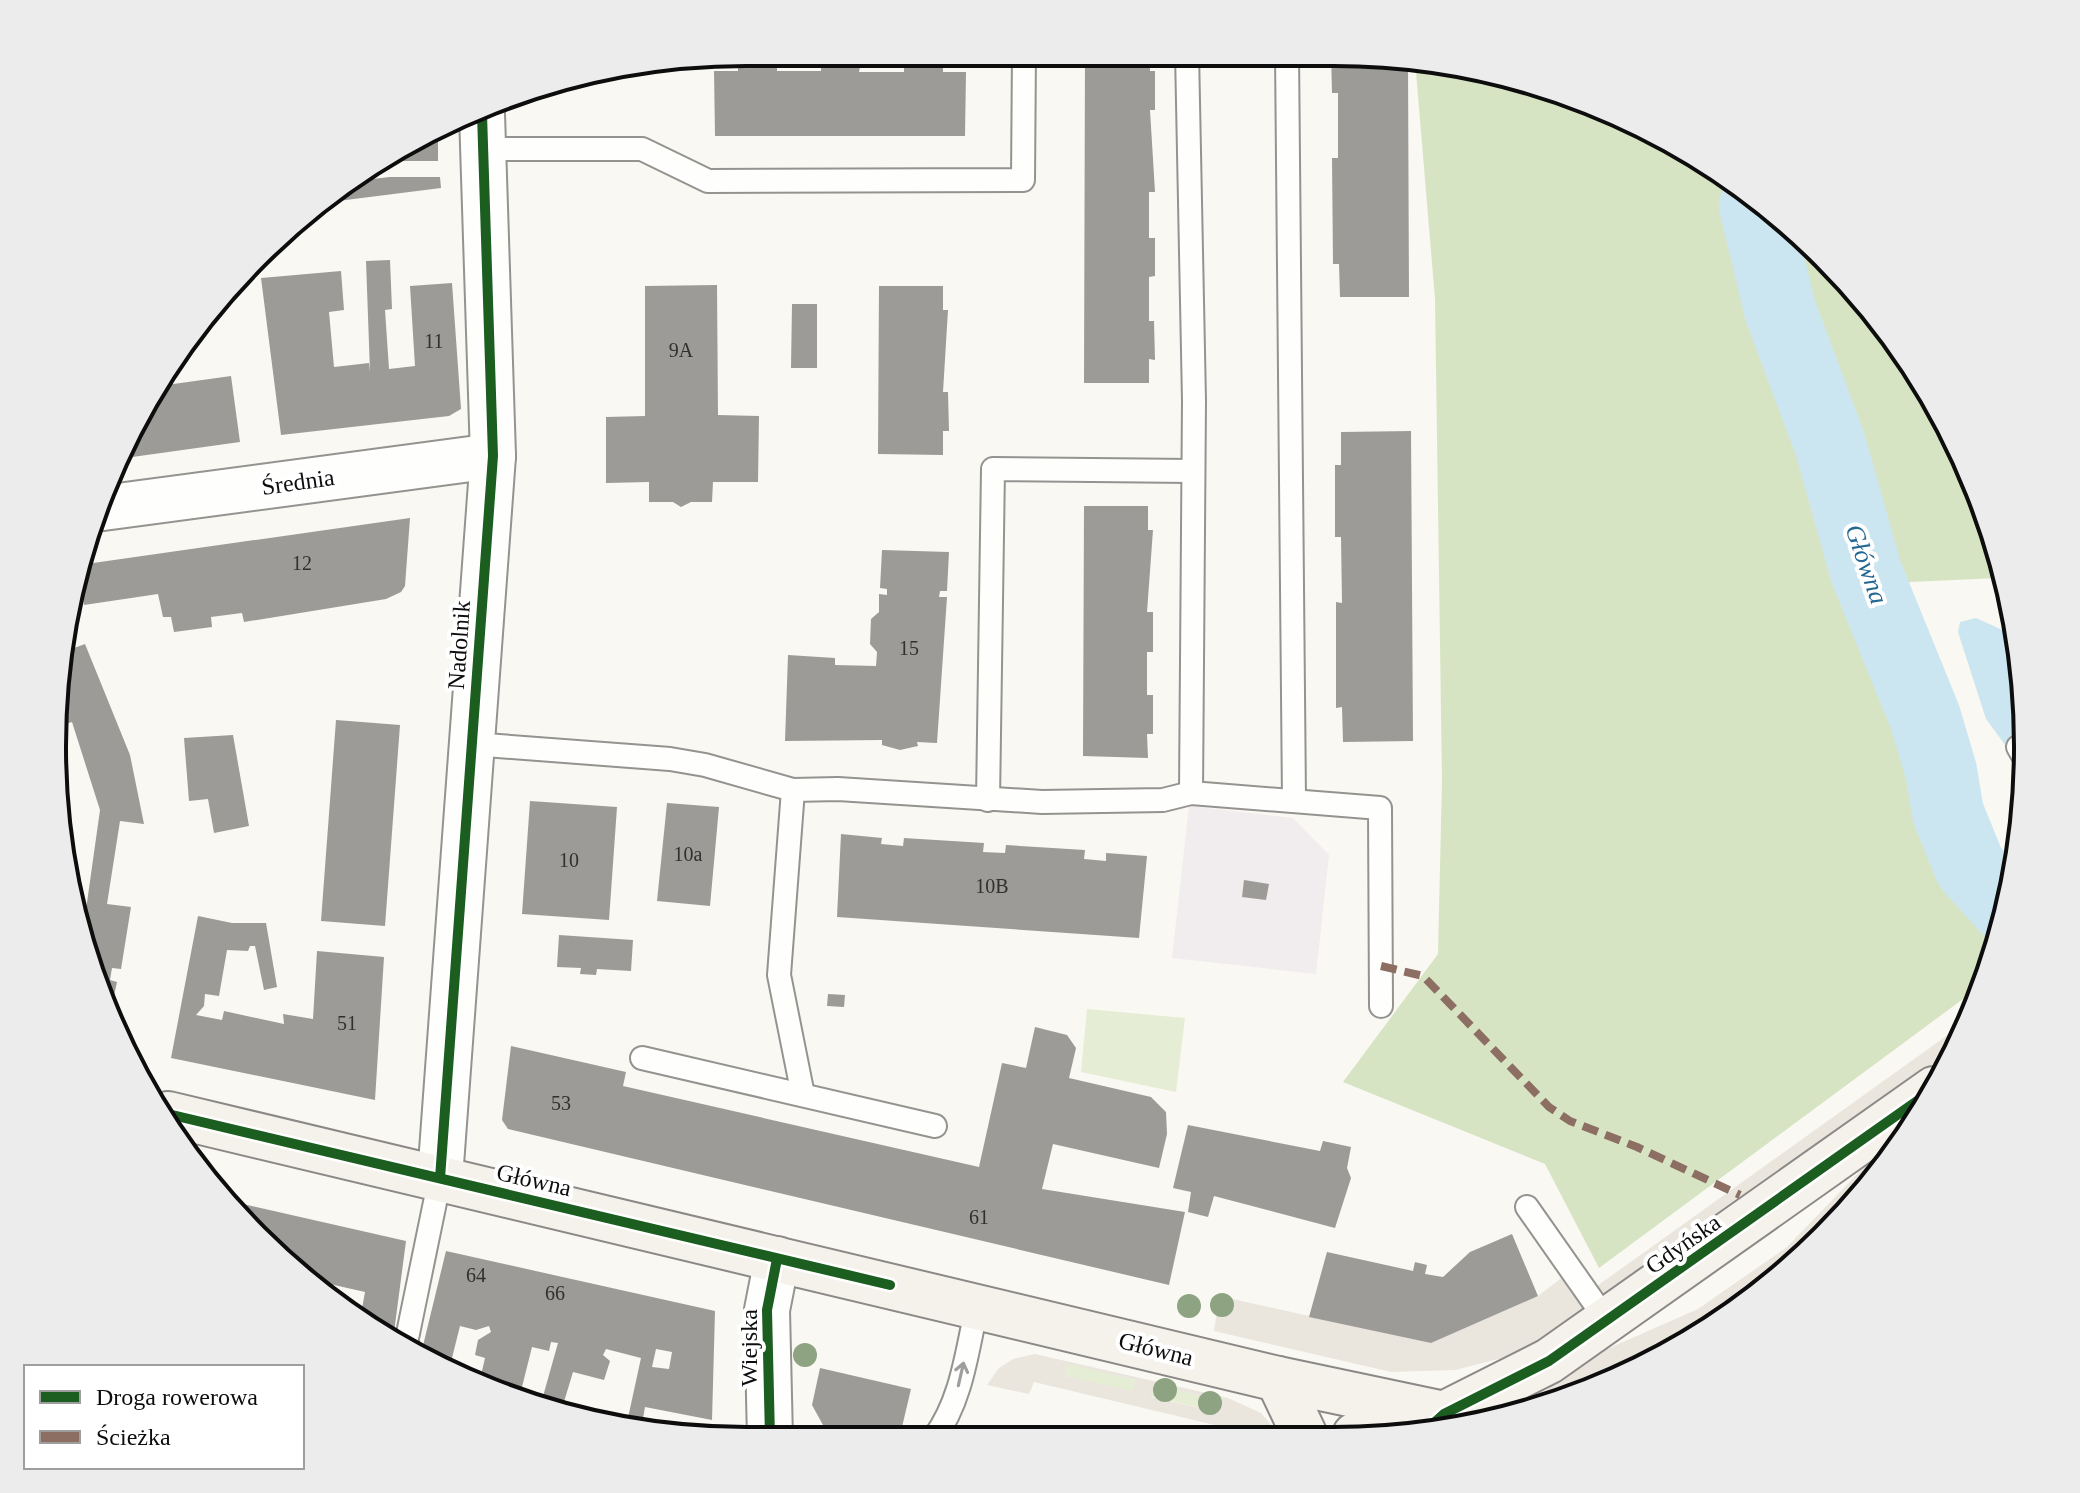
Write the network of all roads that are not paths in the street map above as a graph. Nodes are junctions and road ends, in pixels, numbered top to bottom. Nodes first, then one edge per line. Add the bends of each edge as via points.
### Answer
1 (1024, 66) edge
2 (1187, 66) edge
3 (1287, 66) edge
4 (482, 132) edge
5 (493, 456) junction
6 (1193, 471) junction
7 (110, 507) edge
8 (472, 744) junction
9 (793, 790) junction
10 (1191, 793) junction
11 (988, 800) junction
12 (1294, 801) junction
13 (1381, 1006) dead end
14 (642, 1058) dead end
15 (803, 1095) junction
16 (1912, 1105) edge
17 (175, 1116) edge
18 (935, 1126) dead end
19 (440, 1178) junction
20 (1527, 1207) dead end
21 (777, 1259) junction
22 (977, 1306) junction
23 (1607, 1321) junction
24 (407, 1337) edge
25 (1278, 1379) junction
26 (1457, 1415) edge
27 (1428, 1420) edge
28 (1419, 1421) edge
29 (1370, 1426) edge
30 (771, 1427) edge
31 (942, 1427) edge
32 (1301, 1427) edge

1 - 4 lane via 1023,180 708,181 642,149
2 - 6 lane
3 - 12 lane
4 - 5 street, Nadolnik
5 - 7 street, Średnia
5 - 8 street, Nadolnik
6 - 10 lane
6 - 11 lane via 993,469
8 - 9 lane via 670,759
8 - 19 street, Nadolnik
9 - 11 lane
9 - 15 lane via 779,975
10 - 11 lane via 1163,800
10 - 12 lane
12 - 13 lane via 1380,808
14 - 15 lane
15 - 18 lane
16 - 23 street, Gdyńska
17 - 19 street, Główna
19 - 21 street, Główna
19 - 24 lane
20 - 23 lane
21 - 22 street, Główna
21 - 30 street, Wiejska via 767,1310
22 - 25 street, Główna
31 -> 22 lane via 956,1399
23 - 26 street, Gdyńska
25 - 27 street, Główna
25 - 32 street
28 - 29 street, Gdyńska via 1397,1419

